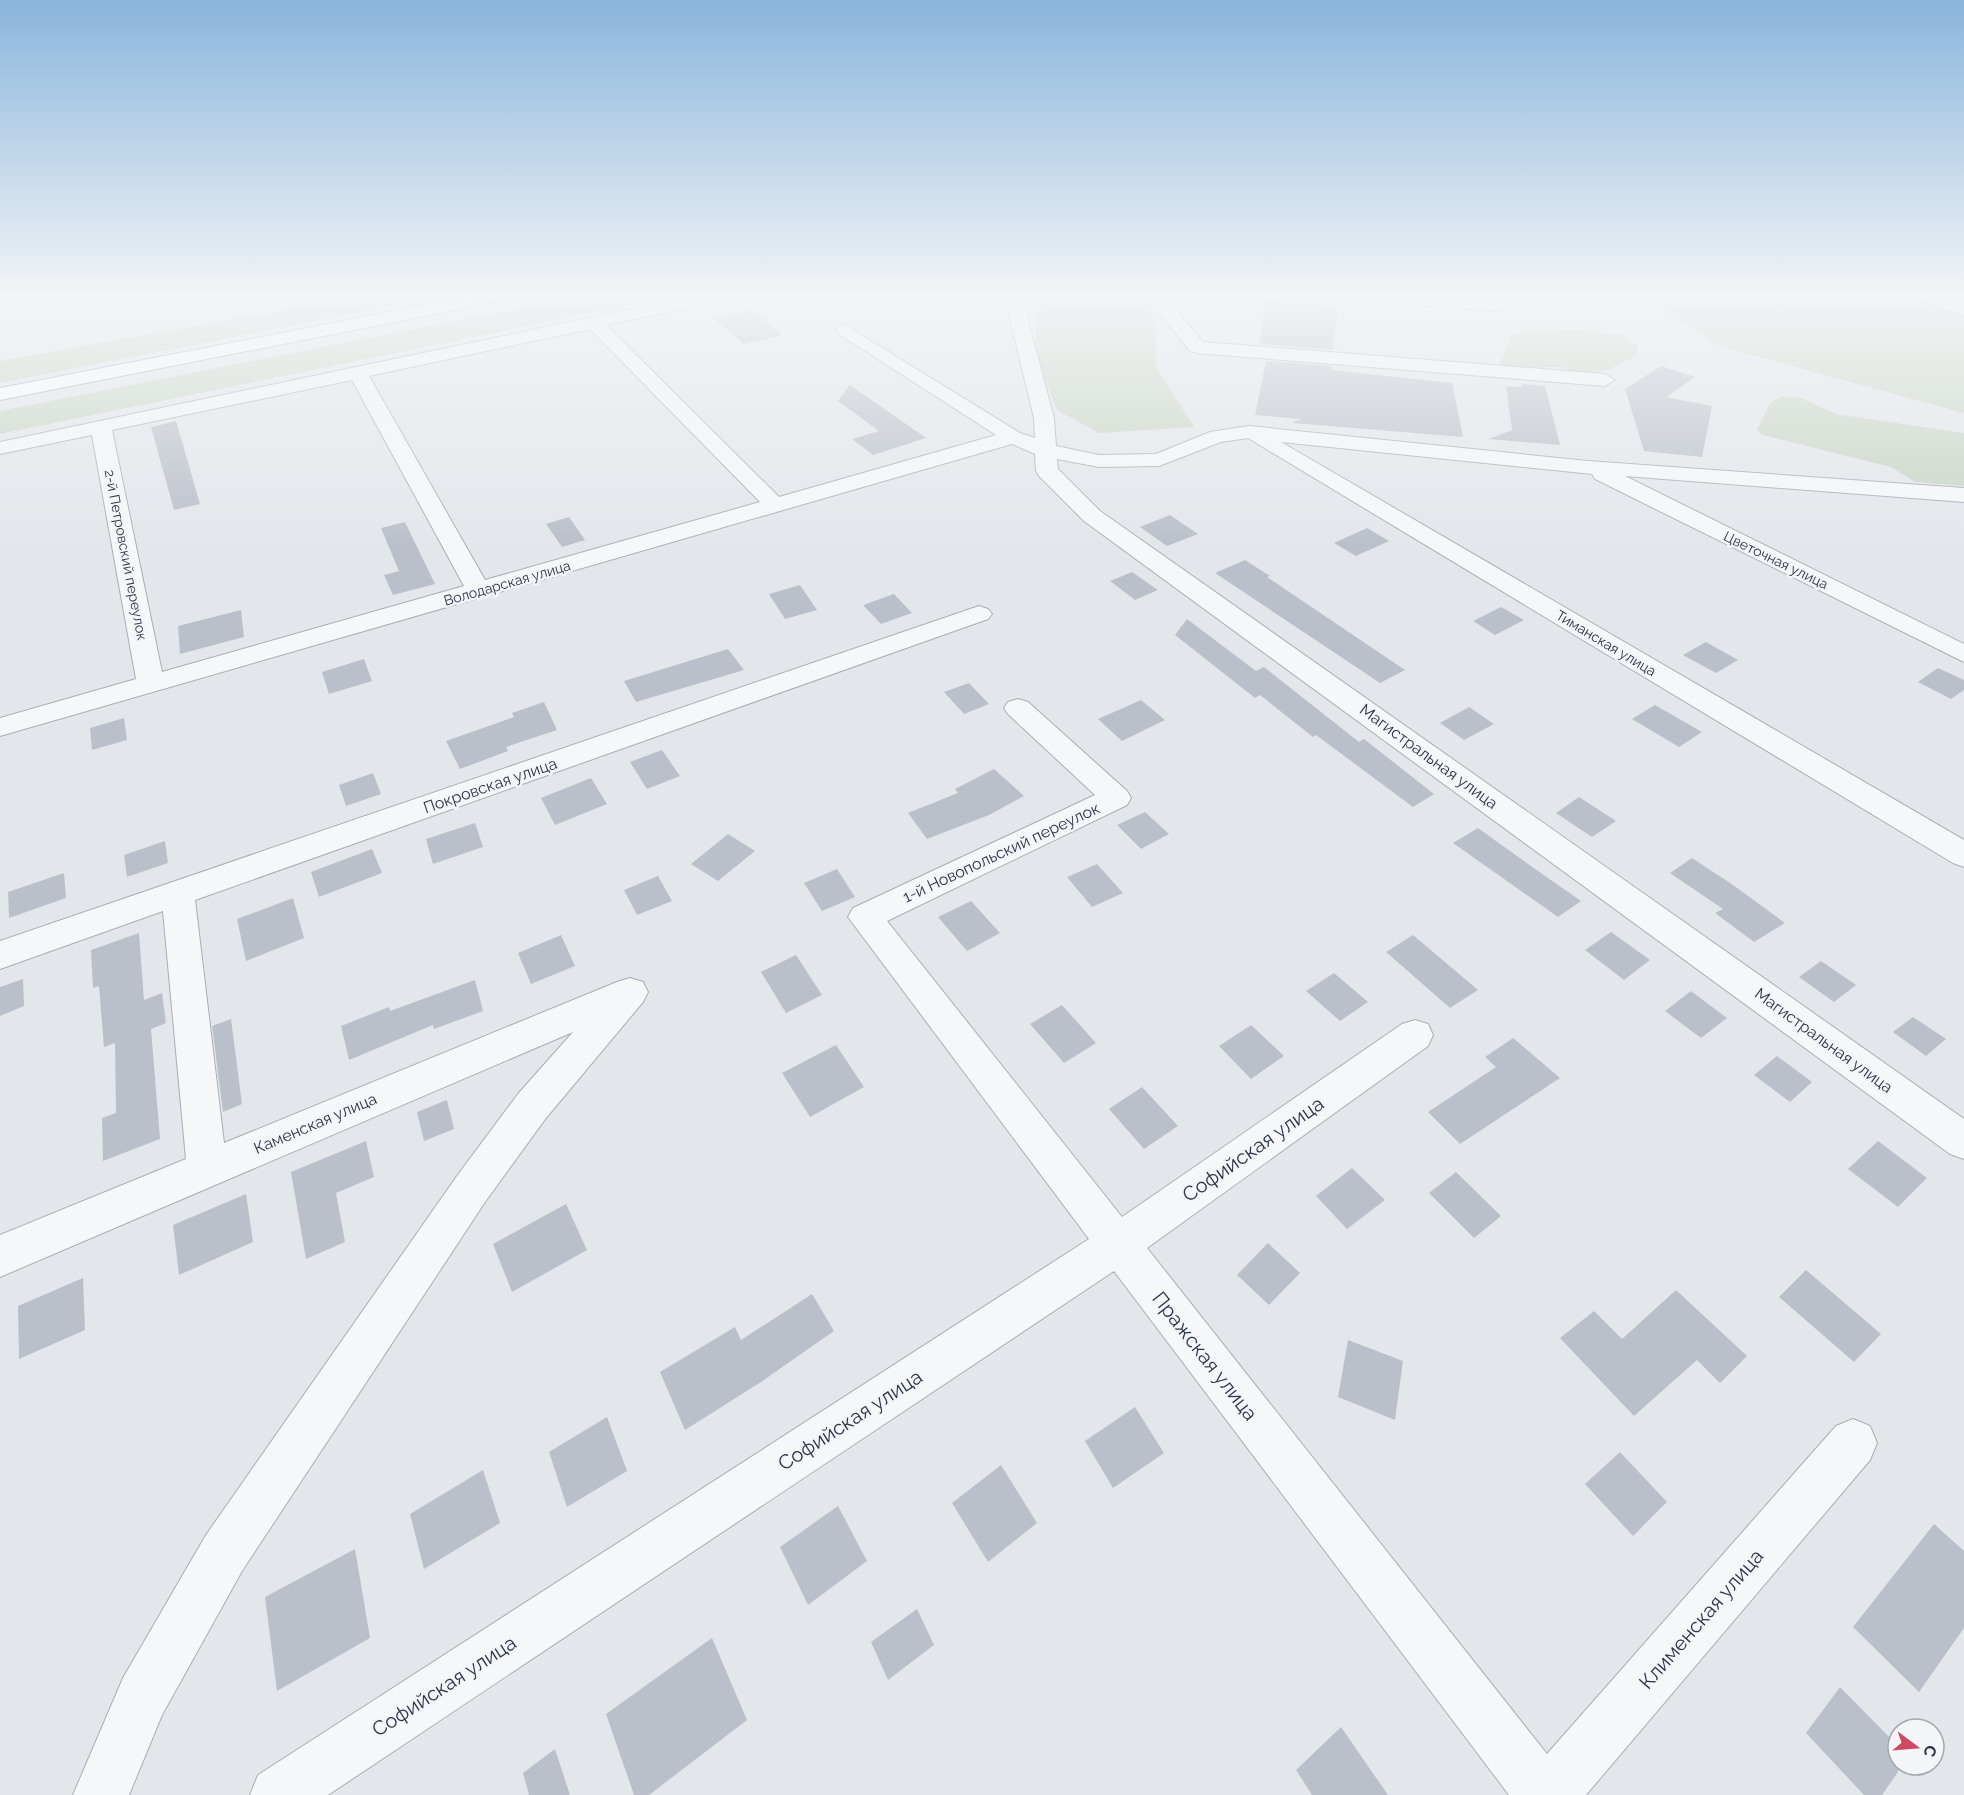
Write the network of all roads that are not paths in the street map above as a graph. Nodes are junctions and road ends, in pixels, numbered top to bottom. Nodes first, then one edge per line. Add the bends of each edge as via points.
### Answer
1 (83, 378) edge
2 (330, 378) edge
3 (360, 378) edge
4 (648, 378) edge
5 (920, 378) edge
6 (1034, 378) edge
7 (1577, 378) edge
8 (1605, 380) dead end
9 (0, 394) edge
10 (101, 426) junction
11 (1249, 432) junction
12 (1013, 437) junction
13 (0, 448) edge
14 (1045, 450) junction
15 (1588, 467) junction
16 (1960, 496) edge
17 (775, 505) junction
18 (479, 591) junction
19 (979, 614) dead end
20 (1964, 654) edge
21 (151, 684) junction
22 (1018, 708) dead end
23 (0, 727) edge
24 (1964, 855) edge
25 (178, 894) junction
26 (865, 917) joint
27 (0, 956) edge
28 (1416, 1035) dead end
29 (1964, 1141) edge
30 (207, 1167) junction
31 (1118, 1244) junction
32 (0, 1256) edge
33 (1853, 1443) dead end
34 (101, 1795) edge
35 (278, 1795) edge
36 (1544, 1795) edge
37 (1549, 1795) edge

1 - 9 main road
2 - 10 street
3 - 18 street
4 - 17 street
5 - 12 street
6 - 14 street, Магистральная улица via 1044,418
7 - 8 street
10 - 13 street
10 - 21 street, 2-й Петровский переулок
11 - 14 street via 1216,436 1159,460 1099,461
11 - 15 street
11 - 24 street, Тиманская улица
12 - 14 street
12 - 17 street, Володарская улица
14 - 29 street, Магистральная улица via 1047,471 1092,516
15 - 16 street
15 - 20 street, Цветочная улица
17 - 18 street, Володарская улица
18 - 21 street, Володарская улица
19 - 25 street, Покровская улица
21 - 23 street, Володарская улица
22 - 26 street, 1-й Новопольский переулок via 1116,798
25 - 27 street, Покровская улица
25 - 30 street
26 - 31 street, Пражская улица
28 - 31 street, Софийская улица
30 - 32 street, Каменская улица
30 - 34 street, Каменская улица via 630,992 532,1106 471,1189 224,1553 142,1697
31 - 35 street, Софийская улица
31 - 36 street, Пражская улица
33 - 37 street, Клименская улица

